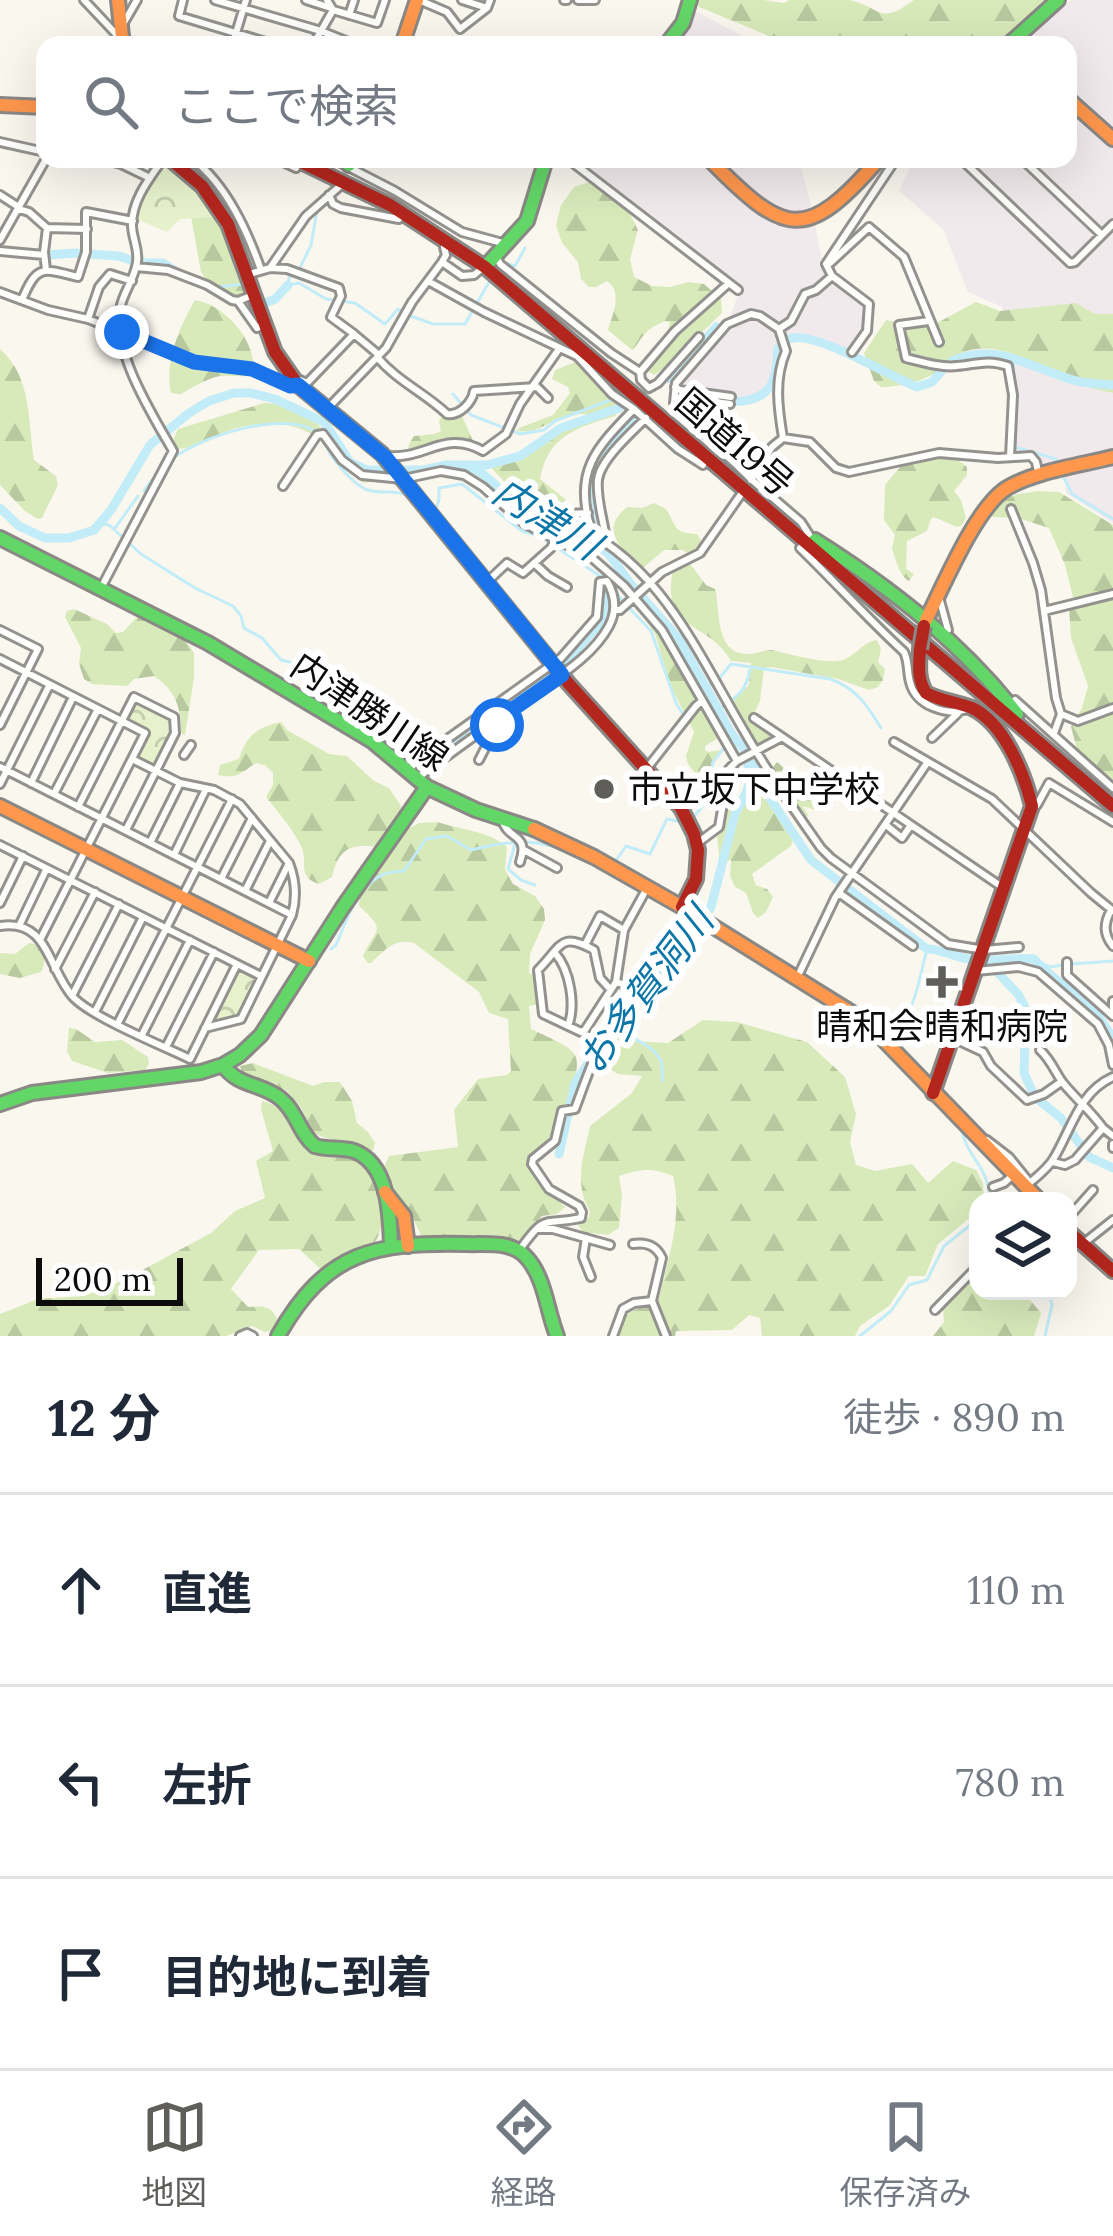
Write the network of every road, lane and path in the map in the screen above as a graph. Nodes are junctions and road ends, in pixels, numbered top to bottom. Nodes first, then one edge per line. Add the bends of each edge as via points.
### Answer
1 (84, 0) edge
2 (118, 0) edge
3 (137, 0) edge
4 (183, 0) edge
5 (215, 0) edge
6 (306, 0) edge
7 (354, 0) edge
8 (385, 0) edge
9 (418, 0) edge
10 (452, 0) edge
11 (462, 0) edge
12 (578, 0) edge
13 (596, 0) edge
14 (690, 0) edge
15 (1058, 0) edge
16 (244, 4) edge
17 (489, 4) edge
18 (330, 6) edge
19 (447, 12) junction
20 (349, 15) junction
21 (321, 32) junction
22 (236, 33) junction
23 (119, 36) edge
24 (120, 36) edge
25 (120, 36) edge
26 (235, 36) edge
27 (246, 36) edge
28 (319, 36) edge
29 (327, 36) edge
30 (405, 36) edge
31 (673, 36) edge
32 (1018, 36) edge
33 (0, 104) edge
34 (36, 106) edge
35 (1077, 107) edge
36 (1113, 140) edge
37 (0, 142) edge
38 (36, 153) edge
39 (39, 168) edge
40 (129, 168) edge
41 (158, 168) edge
42 (178, 168) edge
43 (202, 168) edge
44 (300, 168) edge
45 (313, 168) edge
46 (334, 168) edge
47 (356, 168) edge
48 (544, 168) edge
49 (580, 168) edge
50 (719, 168) edge
51 (871, 168) edge
52 (889, 168) edge
53 (970, 168) edge
54 (1031, 168) edge
55 (150, 178) junction
56 (340, 184) junction
57 (0, 195) edge
58 (329, 195) junction
59 (18, 208) junction
60 (399, 219) junction
61 (133, 220) junction
62 (1113, 224) edge
63 (47, 228) junction
64 (87, 229) junction
65 (1102, 235) junction
66 (0, 240) edge
67 (506, 244) junction
68 (0, 251) edge
69 (44, 255) junction
70 (442, 262) junction
71 (490, 262) junction
72 (827, 266) junction
73 (136, 267) junction
74 (266, 269) junction
75 (46, 270) junction
76 (246, 275) junction
77 (832, 276) junction
78 (132, 281) junction
79 (428, 281) junction
80 (729, 284) junction
81 (738, 290) dead end
82 (0, 292) edge
83 (244, 299) junction
84 (22, 300) junction
85 (88, 319) junction
86 (929, 321) junction
87 (554, 326) junction
88 (779, 329) junction
89 (576, 330) junction
90 (122, 332) junction
91 (354, 334) junction
92 (699, 337) dead end
93 (939, 341) dead end
94 (559, 349) junction
95 (852, 352) dead end
96 (378, 356) junction
97 (577, 356) junction
98 (640, 372) junction
99 (299, 382) junction
100 (534, 387) junction
101 (675, 387) junction
102 (548, 398) dead end
103 (672, 403) junction
104 (327, 409) junction
105 (634, 409) junction
106 (647, 417) junction
107 (783, 438) junction
108 (1113, 457) edge
109 (385, 458) junction
110 (1010, 458) junction
111 (1039, 476) junction
112 (402, 479) junction
113 (283, 487) dead end
114 (747, 487) junction
115 (1011, 509) dead end
116 (587, 513) junction
117 (566, 520) junction
118 (593, 533) junction
119 (0, 538) edge
120 (606, 540) junction
121 (808, 540) junction
122 (556, 541) junction
123 (535, 562) junction
124 (487, 581) junction
125 (650, 581) junction
126 (567, 587) dead end
127 (100, 589) junction
128 (938, 593) junction
129 (1113, 594) edge
130 (633, 597) junction
131 (615, 610) junction
132 (1044, 610) junction
133 (925, 623) junction
134 (0, 630) edge
135 (919, 652) junction
136 (1, 662) edge
137 (558, 669) junction
138 (26, 673) junction
139 (50, 685) junction
140 (74, 697) junction
141 (703, 701) junction
142 (1113, 708) edge
143 (98, 709) junction
144 (965, 710) junction
145 (1061, 714) junction
146 (754, 718) dead end
147 (1017, 719) junction
148 (122, 721) junction
149 (496, 721) junction
150 (0, 725) edge
151 (1054, 733) junction
152 (782, 737) junction
153 (932, 738) dead end
154 (894, 742) dead end
155 (191, 745) dead end
156 (756, 751) junction
157 (184, 755) dead end
158 (132, 759) junction
159 (479, 760) dead end
160 (737, 761) junction
161 (927, 763) junction
162 (3, 769) edge
163 (646, 769) junction
164 (156, 771) junction
165 (418, 779) junction
166 (31, 783) junction
167 (180, 783) junction
168 (0, 784) edge
169 (206, 789) junction
170 (54, 794) junction
171 (1113, 797) edge
172 (232, 799) junction
173 (0, 806) edge
174 (1032, 806) junction
175 (78, 807) junction
176 (893, 814) junction
177 (252, 818) junction
178 (102, 819) junction
179 (502, 819) junction
180 (1113, 822) edge
181 (886, 825) junction
182 (911, 825) junction
183 (126, 830) junction
184 (1025, 833) junction
185 (270, 841) junction
186 (150, 843) junction
187 (0, 844) edge
188 (696, 844) junction
189 (87, 849) junction
190 (524, 850) junction
191 (173, 855) junction
192 (23, 856) junction
193 (520, 862) dead end
194 (289, 863) junction
195 (198, 867) junction
196 (46, 868) junction
197 (557, 868) dead end
198 (852, 874) junction
199 (221, 879) junction
200 (71, 880) junction
201 (647, 888) junction
202 (1005, 889) junction
203 (95, 892) junction
204 (245, 892) junction
205 (839, 893) junction
206 (182, 898) junction
207 (0, 903) edge
208 (119, 904) junction
209 (269, 904) junction
210 (682, 907) junction
211 (1112, 910) edge
212 (292, 915) junction
213 (143, 916) junction
214 (0, 926) edge
215 (19, 926) junction
216 (166, 928) junction
217 (624, 930) junction
218 (40, 940) junction
219 (190, 940) junction
220 (585, 945) junction
221 (277, 946) junction
222 (914, 946) dead end
223 (1113, 946) edge
224 (1019, 947) dead end
225 (984, 950) junction
226 (214, 952) junction
227 (555, 953) junction
228 (308, 962) junction
229 (1067, 962) dead end
230 (237, 964) junction
231 (55, 969) junction
232 (976, 971) junction
233 (262, 976) junction
234 (797, 978) junction
235 (613, 986) junction
236 (645, 994) dead end
237 (72, 996) junction
238 (634, 1007) dead end
239 (1113, 1009) edge
240 (94, 1012) junction
241 (118, 1024) junction
242 (568, 1026) junction
243 (205, 1028) junction
244 (142, 1036) junction
245 (953, 1038) junction
246 (166, 1047) junction
247 (1040, 1050) dead end
248 (223, 1065) junction
249 (1113, 1066) edge
250 (1113, 1078) edge
251 (1061, 1082) junction
252 (934, 1093) junction
253 (1083, 1102) junction
254 (0, 1104) edge
255 (1103, 1128) junction
256 (978, 1139) junction
257 (1113, 1143) edge
258 (1053, 1162) junction
259 (1013, 1174) junction
260 (1028, 1185) junction
261 (993, 1186) dead end
262 (383, 1190) junction
263 (1093, 1190) dead end
264 (1033, 1192) edge
265 (1077, 1208) edge
266 (1113, 1220) edge
267 (538, 1229) junction
268 (586, 1238) junction
269 (1077, 1241) edge
270 (633, 1244) dead end
271 (610, 1245) dead end
272 (1081, 1245) junction
273 (391, 1246) junction
274 (408, 1246) junction
275 (521, 1248) junction
276 (1113, 1271) edge
277 (969, 1275) edge
278 (590, 1277) dead end
279 (652, 1301) junction
280 (935, 1310) dead end
281 (240, 1336) edge
282 (254, 1336) edge
283 (278, 1336) edge
284 (557, 1336) edge
285 (613, 1336) edge
286 (667, 1336) edge

1 - 23 street
2 - 24 main road
3 - 25 street
4 - 22 street via 179,16
5 - 16 street
6 - 18 street
7 - 20 street
8 - 20 street via 377,23
9 - 19 street
9 - 30 main road
10 - 19 street
11 - 17 street
12 - 13 street
14 - 31 main road
15 - 32 main road
16 - 21 street
16 - 22 street
17 - 19 street via 460,29
18 - 20 street
18 - 21 street
21 - 28 street
21 - 29 street
22 - 26 street
22 - 27 street
33 - 34 main road
35 - 36 main road
37 - 38 street
39 - 59 street
40 - 55 street
41 - 55 street
42 - 76 main road via 216,204
43 - 74 street
44 - 56 street
45 - 71 main road, 国道19号
46 - 71 main road, 国道19号 via 394,197
47 - 67 street via 462,232
48 - 67 main road via 532,210
49 - 80 street
50 - 51 main road via 766,211 800,220 826,212
52 - 72 street
53 - 65 street via 1070,263
54 - 65 street
55 - 61 street
56 - 58 street
56 - 60 street
57 - 59 street
58 - 60 street via 341,208
58 - 74 street
59 - 63 street
59 - 66 street
60 - 70 street via 446,248
61 - 64 street via 86,212
61 - 73 street
62 - 65 street
63 - 64 street
63 - 69 street
64 - 75 street via 78,277
67 - 71 main road
68 - 69 street
69 - 75 street
70 - 71 street via 462,276
70 - 79 street
71 - 87 main road, 国道19号
71 - 89 main road, 国道19号
72 - 77 street
72 - 86 street via 869,227 904,257
73 - 78 street
73 - 83 street
74 - 76 street
74 - 91 street via 339,288 331,317
75 - 84 street via 32,276
76 - 83 main road
77 - 88 street via 805,294
77 - 95 street via 869,304 867,332
78 - 85 street via 110,274
78 - 90 street
79 - 94 street
79 - 96 street
80 - 81 street
80 - 98 street
82 - 84 street
83 - 99 main road
84 - 85 street
85 - 90 street
86 - 93 street
86 - 110 street via 899,325 906,358 1008,366
87 - 97 street
87 - 114 main road, 国道19号
88 - 101 street via 755,314 727,324
88 - 107 street via 786,351 776,394
89 - 98 street
89 - 114 main road, 国道19号
90 - 99 street via 194,362
90 - 127 street via 139,389 173,451
91 - 96 street
91 - 99 street
92 - 98 street via 654,386
94 - 97 street
94 - 100 street
96 - 100 street via 447,414 473,391
96 - 104 street
97 - 105 street
99 - 104 main road
100 - 102 street
100 - 109 street via 506,434 483,452 461,441
101 - 103 street
101 - 103 street via 730,400
103 - 114 street
104 - 109 main road
105 - 106 street
105 - 116 street via 587,468
106 - 114 street via 678,449
106 - 120 street via 599,474
107 - 110 street via 810,442 849,472 939,453
107 - 114 street
108 - 111 main road
109 - 112 main road
110 - 111 street via 1031,456
111 - 128 main road via 993,501
112 - 113 street via 352,470 323,434
112 - 122 street via 464,475
112 - 124 main road
114 - 121 main road, 国道19号
114 - 125 street via 700,553
114 - 144 street via 904,652 918,698
115 - 132 street
116 - 117 street
116 - 118 street
117 - 118 street
117 - 122 street
118 - 120 street
119 - 127 main road, 内津勝川線
120 - 125 street
121 - 133 main road via 847,559
121 - 135 main road
121 - 147 main road, 国道19号
122 - 123 street
122 - 130 street via 591,557
123 - 124 street via 523,573 507,563
123 - 126 street
124 - 137 main road
125 - 130 street
125 - 156 street
127 - 165 main road, 内津勝川線 via 371,741
128 - 133 main road
128 - 151 street via 953,639
129 - 132 street
130 - 131 street
130 - 141 street
131 - 137 street via 608,629
131 - 137 street via 613,591 600,582 597,617
132 - 145 street
133 - 135 main road, bridge
133 - 147 main road via 1003,694
134 - 138 street via 38,649
135 - 144 main road via 923,690
135 - 147 main road via 994,711
136 - 138 street
137 - 149 street
137 - 163 main road
137 - 165 street via 418,760
138 - 139 street
138 - 150 street
139 - 140 street
139 - 162 street
140 - 143 street
140 - 166 street
141 - 160 street
141 - 163 street
142 - 145 street via 1078,721
143 - 148 street
143 - 170 street
144 - 153 street
144 - 174 main road via 993,725
145 - 151 street
146 - 152 street
147 - 171 main road, 国道19号
148 - 158 street via 145,733
148 - 164 street via 134,698 174,717 175,733
148 - 175 street
149 - 159 street
149 - 165 street
151 - 171 street
152 - 156 street
152 - 176 street
154 - 161 street
155 - 157 street
156 - 160 street
156 - 198 street via 821,848
158 - 164 street
158 - 178 street
160 - 188 street via 726,777 719,827
161 - 176 street
161 - 184 street via 992,799
162 - 166 street
162 - 168 street
163 - 188 main road via 681,808
164 - 167 street
164 - 183 street
165 - 179 main road, 内津勝川線
165 - 228 main road
166 - 170 street
167 - 169 street
167 - 186 street
169 - 172 street
169 - 191 street
170 - 175 street
172 - 177 street
172 - 195 street
173 - 189 main road
174 - 180 street via 1049,783
174 - 184 main road
175 - 178 street
176 - 181 street
176 - 182 street
177 - 185 street
177 - 199 street
178 - 183 street
178 - 189 street
179 - 190 street
179 - 201 main road, 内津勝川線
181 - 182 street via 902,838
181 - 198 street
182 - 202 street
183 - 186 street
184 - 202 main road
184 - 211 street
185 - 194 street
185 - 204 street
186 - 191 street
187 - 192 street
188 - 210 main road via 696,879
189 - 200 street
189 - 206 main road
190 - 193 street
190 - 197 street
191 - 195 street
192 - 196 street
192 - 207 street
194 - 209 street
194 - 212 street
195 - 199 street
195 - 206 street
196 - 200 street
196 - 215 street
198 - 205 street
198 - 225 street via 941,941
199 - 204 street
200 - 203 street
200 - 218 street
201 - 210 main road, 内津勝川線
201 - 217 street
202 - 225 main road
203 - 208 street
203 - 231 street
204 - 209 street
205 - 222 street
205 - 234 street
206 - 216 street
206 - 221 main road
208 - 213 street
208 - 237 street
209 - 212 street
210 - 234 main road, 内津勝川線
211 - 223 street via 1105,927
212 - 221 street
213 - 216 street
213 - 240 street
214 - 215 street
215 - 218 street
216 - 219 street
216 - 241 street
217 - 220 street via 601,916
217 - 235 street
218 - 231 street
219 - 226 street
219 - 244 street
220 - 227 street via 566,940
220 - 235 street via 594,950 600,978
221 - 228 main road
221 - 233 street
224 - 225 street
225 - 232 main road
226 - 230 street
226 - 246 street
227 - 242 street via 573,1013
227 - 242 street via 538,970 543,1014
228 - 248 main road via 261,1035
229 - 239 street via 1066,975
230 - 233 street
230 - 243 street
231 - 237 street
232 - 245 main road
232 - 249 street via 1034,970 1105,1035
233 - 243 street via 241,1018
234 - 252 main road, 内津勝川線 via 867,1024
235 - 236 street
235 - 242 street via 585,1030
237 - 240 street
238 - 267 street via 607,1037 575,1109 562,1111 555,1141 533,1159 548,1189 580,1206 581,1218 546,1220
240 - 241 street
241 - 244 street
243 - 246 street via 190,1059
244 - 246 street
245 - 251 street via 983,1052 1027,1100
245 - 252 main road
247 - 251 street
248 - 254 main road
248 - 262 main road via 245,1087 278,1097 315,1147 364,1155
250 - 253 street
251 - 253 street
252 - 256 main road, 内津勝川線
253 - 255 street
253 - 258 street
255 - 257 street
255 - 258 street via 1070,1164
256 - 259 main road, 内津勝川線
256 - 260 street via 995,1144
258 - 260 street
259 - 260 main road, 内津勝川線
259 - 261 street
260 - 264 main road, 内津勝川線
262 - 273 main road
262 - 274 main road via 408,1222
263 - 265 street
266 - 272 street
267 - 268 street
267 - 275 street
268 - 271 street
268 - 278 street
269 - 272 main road
270 - 279 street via 650,1245 662,1258
272 - 276 main road
273 - 274 main road
273 - 283 main road via 335,1270
274 - 275 main road
275 - 284 main road
277 - 280 street
279 - 285 street via 623,1309
279 - 286 street
281 - 282 street

